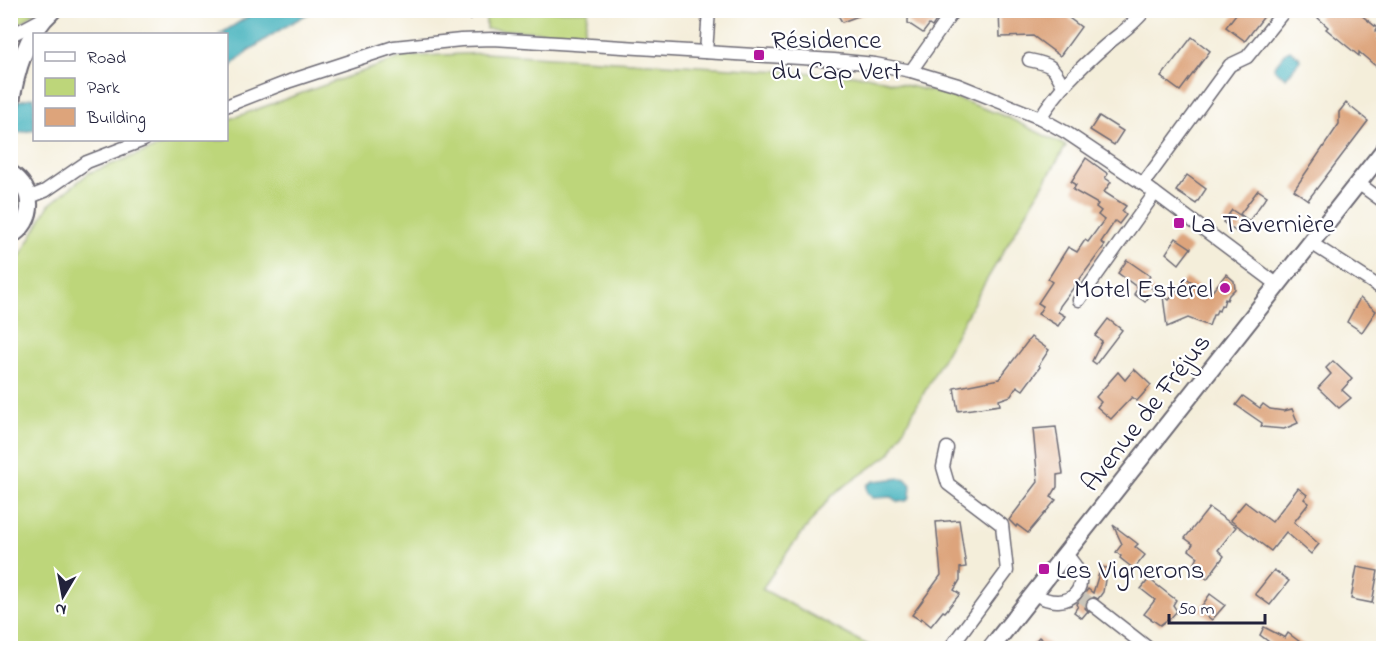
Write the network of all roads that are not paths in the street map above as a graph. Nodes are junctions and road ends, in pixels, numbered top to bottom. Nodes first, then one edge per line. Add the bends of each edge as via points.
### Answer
1 (709, 10) edge
2 (954, 10) edge
3 (1144, 10) edge
4 (1285, 10) edge
5 (48, 15) edge
6 (34, 33) edge
7 (33, 34) edge
8 (10, 36) edge
9 (706, 52) junction
10 (1029, 60) dead end
11 (911, 70) junction
12 (13, 79) edge
13 (1063, 86) junction
14 (228, 105) edge
15 (10, 107) edge
16 (1040, 118) junction
17 (141, 141) edge
18 (1383, 150) edge
19 (10, 173) edge
20 (1358, 183) junction
21 (1143, 184) junction
22 (1155, 193) junction
23 (30, 197) junction
24 (1383, 202) edge
25 (10, 236) edge
26 (1311, 243) junction
27 (1278, 285) junction
28 (1383, 290) edge
29 (1079, 300) dead end
30 (947, 448) dead end
31 (1065, 554) junction
32 (1035, 594) junction
33 (1093, 605) tunnel mouth
34 (950, 648) edge
35 (991, 648) edge
36 (1148, 648) edge

1 - 9 street
2 - 11 street
3 - 13 street
4 - 21 street via 1247,57 1230,65
5 - 6 main road
5 - 8 street
7 - 12 main road
9 - 11 street via 834,60
9 - 14 street via 493,39 394,47
10 - 13 street via 1055,69
11 - 16 street
12 - 15 main road
13 - 16 street
16 - 21 street
17 - 23 street via 87,162
18 - 20 main road, Avenue de Fréjus
19 - 23 main road via 20,180
20 - 24 street
20 - 26 main road, Avenue de Fréjus
21 - 22 street
22 - 27 street
22 - 29 street
23 - 25 main road via 27,218
26 - 27 main road, Avenue de Fréjus
26 - 28 street
27 - 31 main road, Avenue de Fréjus
30 - 34 street via 943,467 948,484 1002,525 1007,571
31 - 32 main road, Avenue de Fréjus
31 - 32 street via 1079,570 1080,595 1055,602
32 - 35 main road, Avenue de Fréjus
33 - 36 street

